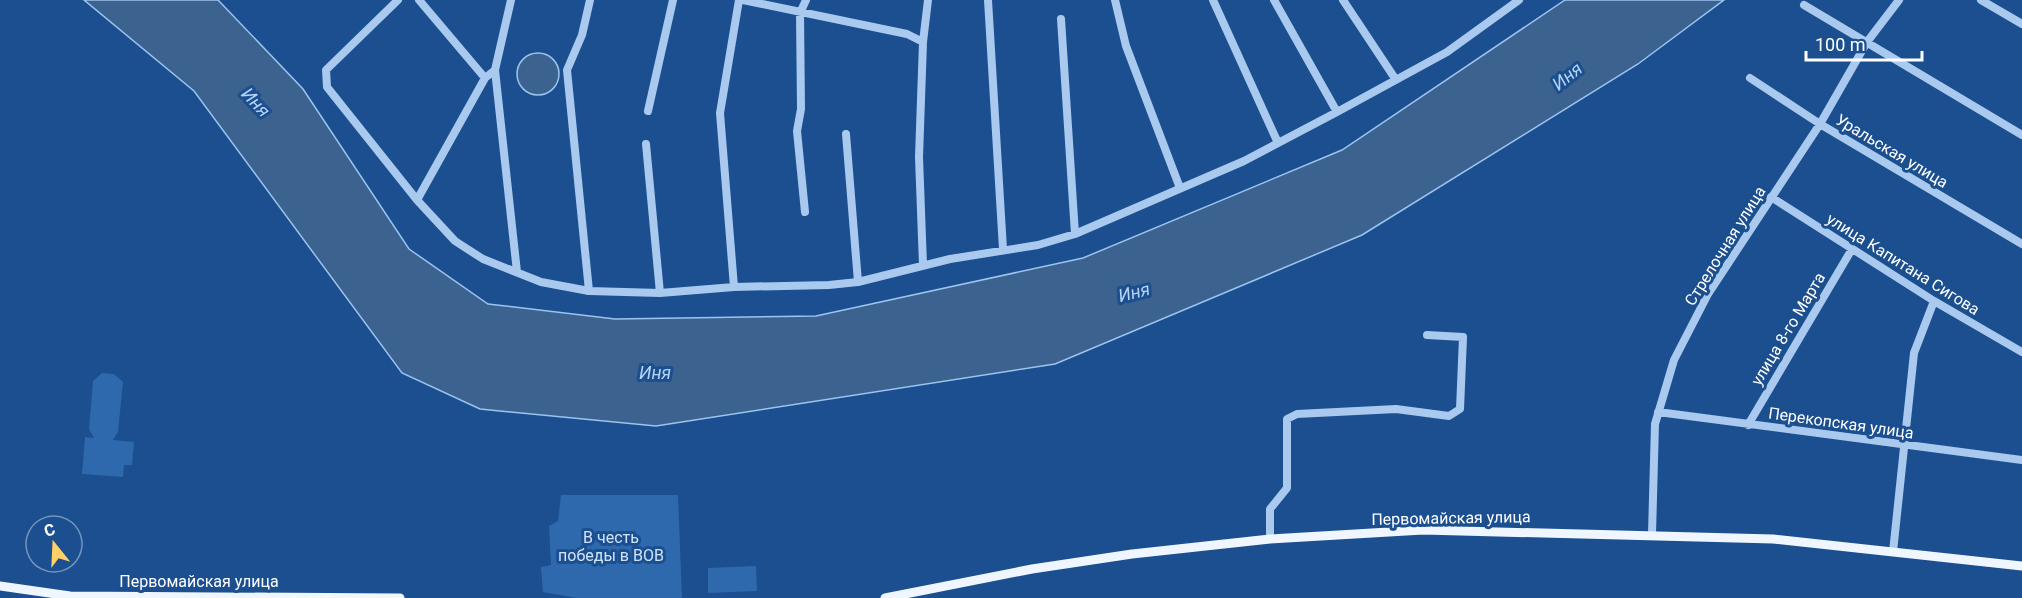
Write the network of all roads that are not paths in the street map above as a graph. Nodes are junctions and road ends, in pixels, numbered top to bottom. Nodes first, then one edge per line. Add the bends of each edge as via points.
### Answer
1 (398, 0) edge
2 (419, 0) edge
3 (511, 0) edge
4 (590, 0) edge
5 (674, 0) edge
6 (741, 0) edge
7 (806, 0) edge
8 (928, 0) edge
9 (988, 0) edge
10 (1115, 0) edge
11 (1213, 0) edge
12 (1274, 0) edge
13 (1342, 0) edge
14 (1519, 0) edge
15 (1899, 0) edge
16 (1981, 0) edge
17 (1804, 5) dead end
18 (800, 13) junction
19 (1061, 19) dead end
20 (2022, 24) edge
21 (923, 42) junction
22 (1867, 42) junction
23 (495, 70) junction
24 (485, 78) junction
25 (1750, 78) dead end
26 (1396, 80) junction
27 (648, 111) dead end
28 (1337, 112) junction
29 (1820, 124) junction
30 (846, 134) dead end
31 (2022, 135) edge
32 (1278, 143) junction
33 (646, 144) dead end
34 (1180, 188) junction
35 (1771, 197) junction
36 (417, 200) junction
37 (805, 212) dead end
38 (1075, 234) junction
39 (2022, 244) edge
40 (1003, 249) junction
41 (1852, 249) junction
42 (923, 265) junction
43 (517, 272) junction
44 (858, 282) junction
45 (734, 287) junction
46 (590, 291) junction
47 (660, 293) junction
48 (1934, 301) junction
49 (1426, 335) dead end
50 (2022, 352) edge
51 (1658, 412) junction
52 (1748, 424) junction
53 (1904, 445) junction
54 (2022, 460) edge
55 (1652, 534) junction
56 (1270, 539) junction
57 (1893, 552) junction
58 (2022, 566) edge
59 (0, 586) edge
60 (400, 598) edge
61 (885, 598) edge

1 - 36 street via 324,76 327,87
2 - 24 street
3 - 23 street
4 - 46 street via 582,35 567,70
5 - 27 street
6 - 18 street
6 - 45 street via 720,113
7 - 18 street
8 - 21 street
9 - 40 street
10 - 34 street via 1126,46
11 - 32 street
12 - 28 street
13 - 26 street
14 - 26 street via 1447,52
15 - 22 street, Стрелочная улица
16 - 20 street
17 - 22 street
18 - 21 street via 907,34
18 - 37 street via 801,109 797,131
19 - 38 street
21 - 42 street via 919,157
22 - 29 street, Стрелочная улица
22 - 31 street
23 - 24 street
23 - 43 street
24 - 36 street
25 - 29 street, Уральская улица
26 - 28 street
28 - 32 street
29 - 35 street, Стрелочная улица
29 - 39 street, Уральская улица
30 - 44 street
32 - 34 street
33 - 47 street
34 - 38 street
35 - 41 street, улица Капитана Сигова
35 - 51 street, Стрелочная улица via 1708,294 1674,360
36 - 43 street via 455,241 483,259
38 - 40 street via 1038,245
40 - 42 street
41 - 48 street, улица Капитана Сигова
41 - 52 street, улица 8-го Марта
42 - 44 street
43 - 46 street via 541,282
44 - 45 street
45 - 47 street
46 - 47 street
48 - 50 street, улица Капитана Сигова
48 - 53 street via 1914,353
49 - 56 street via 1463,337 1460,409 1449,416 1396,409 1297,414 1287,419 1287,488 1270,509
51 - 52 street, Перекопская улица
51 - 55 street, Стрелочная улица
52 - 53 street, Перекопская улица
53 - 54 street, Перекопская улица
53 - 57 street
55 - 56 main road, Первомайская улица via 1423,530
55 - 57 main road, Первомайская улица via 1773,539
56 - 61 main road, Первомайская улица via 1112,557
57 - 58 main road, Первомайская улица
59 - 60 main road, Первомайская улица via 70,596

